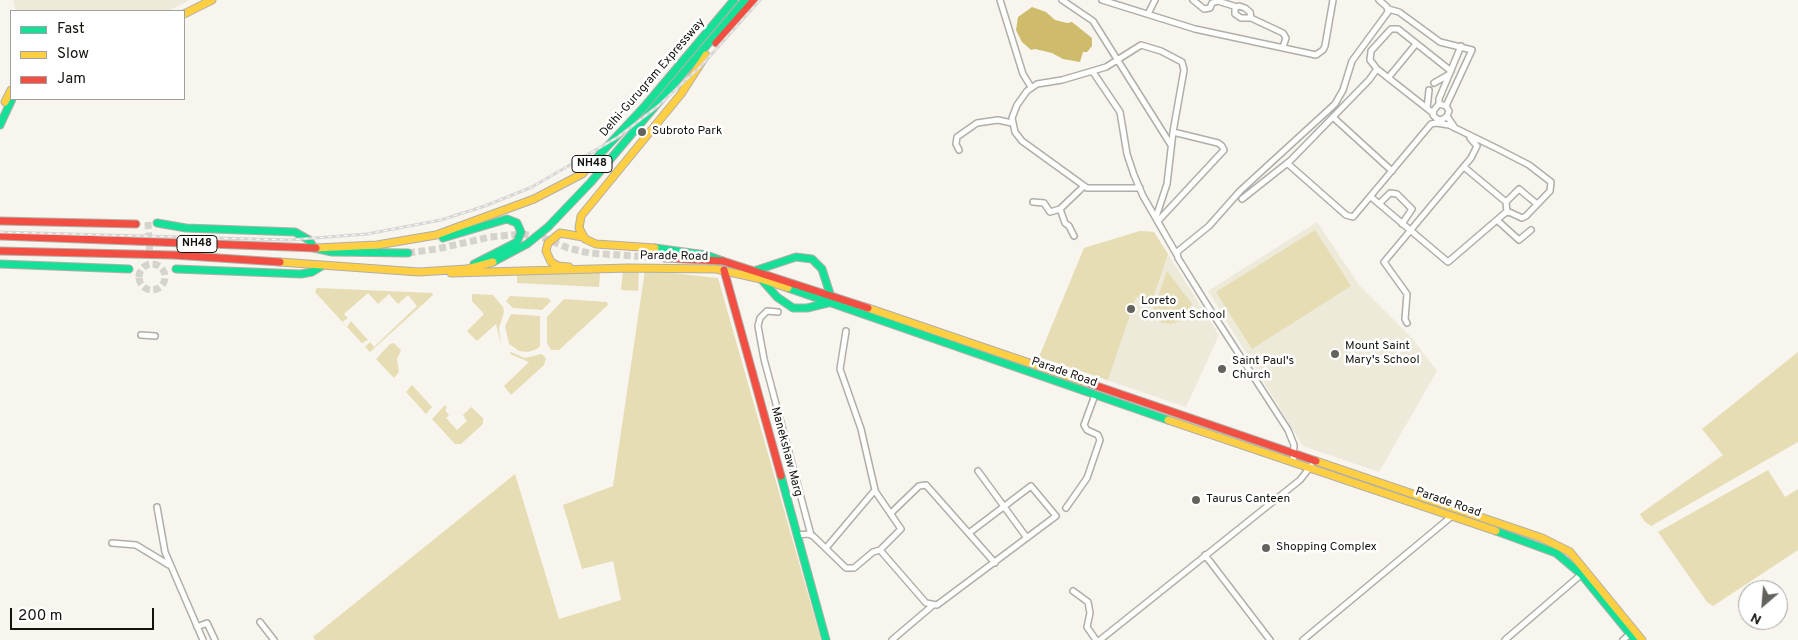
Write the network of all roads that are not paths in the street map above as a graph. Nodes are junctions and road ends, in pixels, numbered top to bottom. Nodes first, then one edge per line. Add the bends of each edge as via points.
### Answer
1 (207, 0) edge
2 (212, 0) edge
3 (734, 0) edge
4 (745, 0) edge
5 (754, 0) edge
6 (1000, 0) edge
7 (1062, 0) edge
8 (1102, 0) edge
9 (1156, 0) edge
10 (1193, 0) edge
11 (1333, 0) edge
12 (1211, 1) edge
13 (1383, 1) edge
14 (1238, 7) junction
15 (1388, 9) junction
16 (185, 12) edge
17 (185, 12) edge
18 (1148, 14) junction
19 (1251, 18) junction
20 (1416, 44) junction
21 (1461, 46) junction
22 (1284, 47) junction
23 (1119, 60) junction
24 (1377, 69) junction
25 (1093, 72) junction
26 (1450, 73) junction
27 (1388, 78) junction
28 (1434, 83) dead end
29 (1030, 87) junction
30 (1429, 90) dead end
31 (10, 92) edge
32 (12, 100) edge
33 (1439, 104) junction
34 (1446, 106) junction
35 (1427, 108) junction
36 (0, 114) edge
37 (1334, 118) junction
38 (1434, 118) junction
39 (1444, 120) junction
40 (1012, 123) junction
41 (0, 124) edge
42 (1455, 128) junction
43 (1173, 132) junction
44 (1467, 134) junction
45 (1171, 145) junction
46 (959, 150) dead end
47 (1287, 163) junction
48 (1464, 167) junction
49 (1392, 171) junction
50 (1084, 187) junction
51 (1140, 188) junction
52 (1371, 197) junction
53 (1242, 199) dead end
54 (1033, 202) dead end
55 (1506, 202) junction
56 (1379, 204) junction
57 (1537, 204) junction
58 (1060, 209) junction
59 (1507, 212) junction
60 (1157, 219) junction
61 (1497, 220) junction
62 (0, 221) edge
63 (157, 223) dead end
64 (136, 224) dead end
65 (1402, 224) junction
66 (1409, 229) junction
67 (1531, 230) dead end
68 (0, 236) edge
69 (1074, 236) dead end
70 (583, 237) junction
71 (397, 242) junction
72 (314, 248) junction
73 (0, 252) edge
74 (408, 253) tunnel mouth
75 (1177, 255) junction
76 (664, 258) tunnel mouth
77 (723, 262) junction
78 (0, 264) edge
79 (322, 266) junction
80 (129, 269) dead end
81 (176, 269) dead end
82 (467, 269) junction
83 (599, 269) junction
84 (724, 270) junction
85 (755, 270) junction
86 (438, 272) junction
87 (761, 279) junction
88 (830, 300) junction
89 (778, 312) dead end
90 (1407, 323) dead end
91 (846, 331) dead end
92 (141, 335) dead end
93 (155, 336) dead end
94 (990, 350) junction
95 (987, 358) junction
96 (1094, 395) junction
97 (1294, 458) junction
98 (1312, 464) junction
99 (978, 471) dead end
100 (875, 491) junction
101 (1004, 506) junction
102 (157, 507) dead end
103 (1066, 508) dead end
104 (891, 512) junction
105 (1452, 516) junction
106 (969, 532) junction
107 (810, 534) junction
108 (797, 535) junction
109 (1027, 538) junction
110 (112, 543) dead end
111 (826, 548) junction
112 (880, 550) junction
113 (1205, 555) junction
114 (995, 563) junction
115 (170, 565) junction
116 (1583, 573) junction
117 (1073, 591) dead end
118 (932, 606) junction
119 (260, 622) dead end
120 (197, 627) junction
121 (1633, 635) edge
122 (900, 638) edge
123 (203, 640) edge
124 (215, 640) edge
125 (274, 640) edge
126 (826, 640) edge
127 (892, 640) edge
128 (1096, 640) edge
129 (1100, 640) edge
130 (1270, 640) edge
131 (1304, 640) edge
132 (1505, 640) edge
133 (1623, 640) edge
134 (1642, 640) edge

1 - 16 main road
2 - 17 main road
3 - 71 main road, Delhi-Gurugram Expressway / NH48 via 644,107 582,174 534,200 499,213 436,235
4 - 82 main road, Delhi-Gurugram Expressway / NH48 via 591,182 548,227 535,239 501,259
5 - 70 main road via 704,58 682,94 587,207 579,224
6 - 29 street
7 - 23 street via 1091,19
8 - 18 street
9 - 18 street
10 - 12 street via 1204,9 1210,8
11 - 22 street via 1320,53
12 - 14 street
13 - 15 street
14 - 19 street via 1248,10
14 - 19 street via 1234,11 1238,17
15 - 21 street via 1399,12 1440,42
15 - 75 street via 1352,61 1343,90 1332,108 1238,193
18 - 22 street via 1195,29
19 - 22 street via 1285,34
20 - 24 street via 1398,29 1391,29 1371,51 1370,60
20 - 26 street
20 - 27 street
21 - 26 street
21 - 34 street via 1472,50
23 - 25 street
23 - 43 street via 1141,45 1182,62 1184,70
23 - 45 street
24 - 27 street
24 - 37 street
25 - 29 street
25 - 51 street via 1120,112 1127,154
26 - 28 street
26 - 33 street
27 - 35 street
29 - 40 street via 1017,105
30 - 35 street
31 - 36 main road
32 - 41 main road
33 - 34 street
33 - 38 street
34 - 39 street via 1449,111
35 - 38 street
37 - 47 street
37 - 49 street
38 - 39 street
38 - 49 street
39 - 42 street
39 - 42 street
40 - 46 street via 998,120 977,123 956,137
40 - 50 street via 1020,139
42 - 44 street
43 - 45 street
43 - 60 street via 1218,142 1224,150
44 - 48 street via 1477,146
44 - 57 street via 1546,176 1551,187
45 - 60 street via 1167,184
47 - 52 street via 1349,217
47 - 53 street
48 - 55 street
48 - 66 street
49 - 52 street
50 - 51 street via 1090,190
50 - 58 street
51 - 60 street
52 - 56 street
54 - 58 street via 1044,203 1052,212
55 - 57 street via 1519,189
55 - 59 street
56 - 65 street
56 - 65 street via 1390,192 1397,194 1412,209
57 - 59 street via 1524,218
58 - 69 street
59 - 61 street
60 - 75 street
61 - 66 street via 1448,262
61 - 67 street via 1519,240
62 - 64 main road
63 - 72 main road via 186,228 295,232 309,240
65 - 66 street
66 - 90 street via 1384,262 1407,294
68 - 72 main road, NH48
70 - 77 main road via 605,245 686,251
70 - 83 main road via 563,233 556,235 547,247 548,259 558,266
71 - 72 main road, NH48
71 - 82 main road via 442,238 507,219 517,223 521,232 517,242
72 - 74 main road via 350,253
73 - 79 main road, NH48 via 174,255
75 - 97 street via 1288,430 1294,445
76 - 77 main road, Parade Road
77 - 85 main road, Parade Road
78 - 80 main road
79 - 81 main road via 301,274
79 - 86 main road, NH48
82 - 86 main road, NH48
83 - 84 main road, Parade Road
83 - 86 main road, Parade Road via 480,274
84 - 87 main road, Parade Road
84 - 108 main road, Manekshaw Marg
85 - 88 main road, Parade Road
85 - 88 main road via 796,257 812,259 822,269
87 - 88 main road, Parade Road
87 - 88 main road via 777,298 794,308 806,308
88 - 94 main road, Parade Road
88 - 95 main road, Parade Road
89 - 107 street via 767,311 758,326
91 - 100 street via 840,369 861,429
92 - 93 street
94 - 95 main road
94 - 97 main road, Parade Road
95 - 96 main road, Parade Road
96 - 97 main road, Parade Road
96 - 103 street via 1084,425 1100,440 1087,478
97 - 98 main road, Parade Road
98 - 105 main road, Parade Road
98 - 113 street via 1300,480
98 - 116 main road, Parade Road via 1542,538 1570,552
99 - 101 street
100 - 104 street
100 - 111 street
101 - 106 street
101 - 109 street
101 - 109 street via 1033,486 1056,516
102 - 115 street via 162,546
104 - 106 street via 924,484
104 - 112 street via 901,529
105 - 116 main road, Parade Road via 1550,550
105 - 131 street
106 - 114 street
107 - 108 street
107 - 111 street
108 - 126 main road, Manekshaw Marg
109 - 114 street
110 - 115 street via 136,545
111 - 112 street via 850,569
112 - 118 street
113 - 129 street
113 - 130 street
114 - 118 street
115 - 120 street
116 - 121 main road, Parade Road
116 - 132 street
117 - 128 street via 1088,602 1087,627
118 - 122 street
119 - 125 street
120 - 123 street
120 - 124 street via 207,623
121 - 133 street
121 - 134 main road, Parade Road
122 - 127 street

